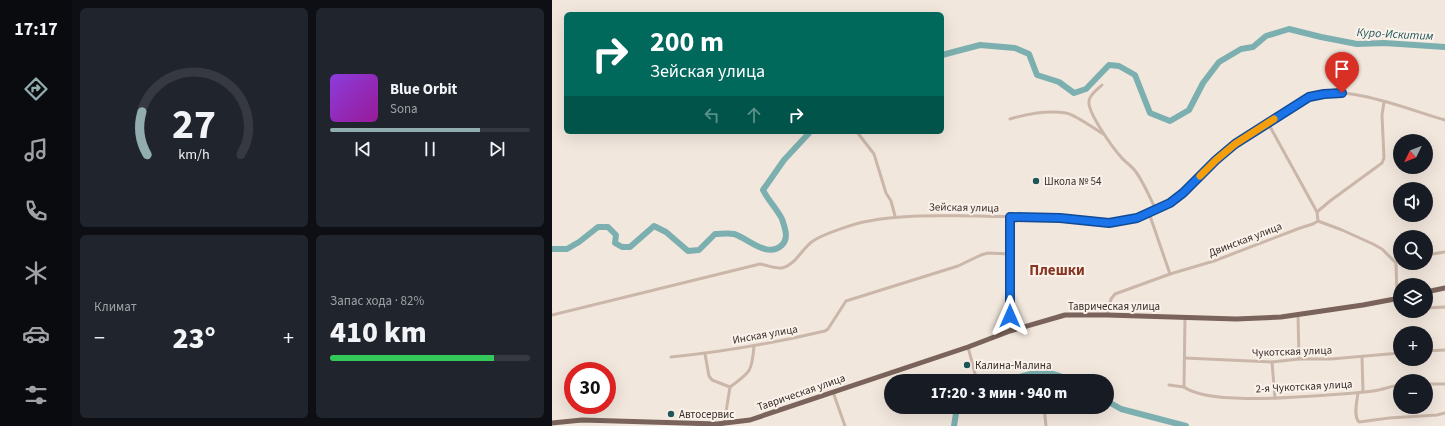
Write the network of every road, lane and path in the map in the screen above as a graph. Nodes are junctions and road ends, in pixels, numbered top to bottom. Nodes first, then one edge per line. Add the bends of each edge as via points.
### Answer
1 (1102, 84) dead end
2 (1384, 102) junction
3 (1010, 119) dead end
4 (1445, 120) edge
5 (1268, 123) junction
6 (859, 134) edge
7 (1103, 134) junction
8 (1156, 210) junction
9 (1317, 212) junction
10 (1149, 213) junction
11 (895, 216) junction
12 (1010, 217) junction
13 (1318, 221) junction
14 (1445, 252) edge
15 (1011, 254) junction
16 (1433, 254) edge
17 (1393, 260) edge
18 (1170, 274) junction
19 (1445, 288) edge
20 (1433, 291) edge
21 (1393, 299) edge
22 (1445, 307) edge
23 (1433, 308) edge
24 (1107, 314) junction
25 (552, 315) edge
26 (1298, 315) junction
27 (1185, 317) junction
28 (1010, 331) junction
29 (754, 346) junction
30 (968, 347) junction
31 (1433, 350) edge
32 (1445, 350) edge
33 (705, 354) junction
34 (1393, 354) edge
35 (1362, 357) junction
36 (671, 358) dead end
37 (1185, 358) junction
38 (1299, 359) junction
39 (1272, 362) junction
40 (975, 374) edge
41 (1433, 384) edge
42 (1445, 384) edge
43 (1169, 385) dead end
44 (1184, 386) junction
45 (1393, 387) edge
46 (730, 388) junction
47 (833, 392) junction
48 (1363, 392) junction
49 (1358, 393) junction
50 (1275, 398) junction
51 (1445, 413) edge
52 (1045, 414) edge
53 (552, 423) edge
54 (632, 424) edge
55 (724, 424) junction
56 (717, 425) edge
57 (845, 426) edge
58 (1046, 426) edge

1 - 7 street via 1089,102
2 - 4 street, Зейская улица
2 - 5 street, Зейская улица via 1342,93 1316,95
2 - 9 street via 1382,163
3 - 7 street via 1043,113 1067,113
5 - 8 street, Зейская улица via 1235,144 1183,193
5 - 9 street
6 - 11 street via 874,154
7 - 8 street via 1137,173
8 - 10 street, Зейская улица
9 - 13 street
10 - 12 street, Зейская улица via 1109,223 1060,218
10 - 18 street
11 - 12 street, Зейская улица
11 - 25 street, Зейская улица via 866,221 824,235 811,242 785,267 760,264
12 - 15 street
13 - 17 street via 1382,249
13 - 18 street, Двинская улица via 1214,261
14 - 16 street
15 - 28 street
15 - 29 street, Инская улица via 988,253 958,266 846,301 825,331
18 - 24 street, Двинская улица via 1115,294
19 - 20 main road
21 - 26 main road, Таврическая улица
22 - 23 street
24 - 27 main road, Таврическая улица
24 - 28 main road, Таврическая улица via 1065,316
26 - 27 main road, Таврическая улица via 1236,319
26 - 38 street
27 - 37 street
28 - 30 main road, Таврическая улица
29 - 33 street, Инская улица
29 - 46 street via 751,369
30 - 40 street
30 - 47 main road, Таврическая улица
31 - 32 street
33 - 36 street, Инская улица
33 - 46 street via 709,376
34 - 35 street, Чукотская улица
35 - 38 street, Чукотская улица
35 - 48 street
37 - 39 street, Чукотская улица
37 - 44 street
38 - 39 street, Чукотская улица
39 - 50 street
41 - 42 street
43 - 44 street
44 - 50 street, 2-я Чукотская улица via 1200,394
45 - 48 street, 2-я Чукотская улица
46 - 55 street
47 - 55 main road, Таврическая улица via 750,420
47 - 57 street
48 - 49 street, 2-я Чукотская улица
49 - 50 street, 2-я Чукотская улица
49 - 51 street via 1356,415 1359,422
52 - 58 street
53 - 54 main road, Таврическая улица via 582,420
54 - 56 main road, Таврическая улица
55 - 56 main road, Таврическая улица

